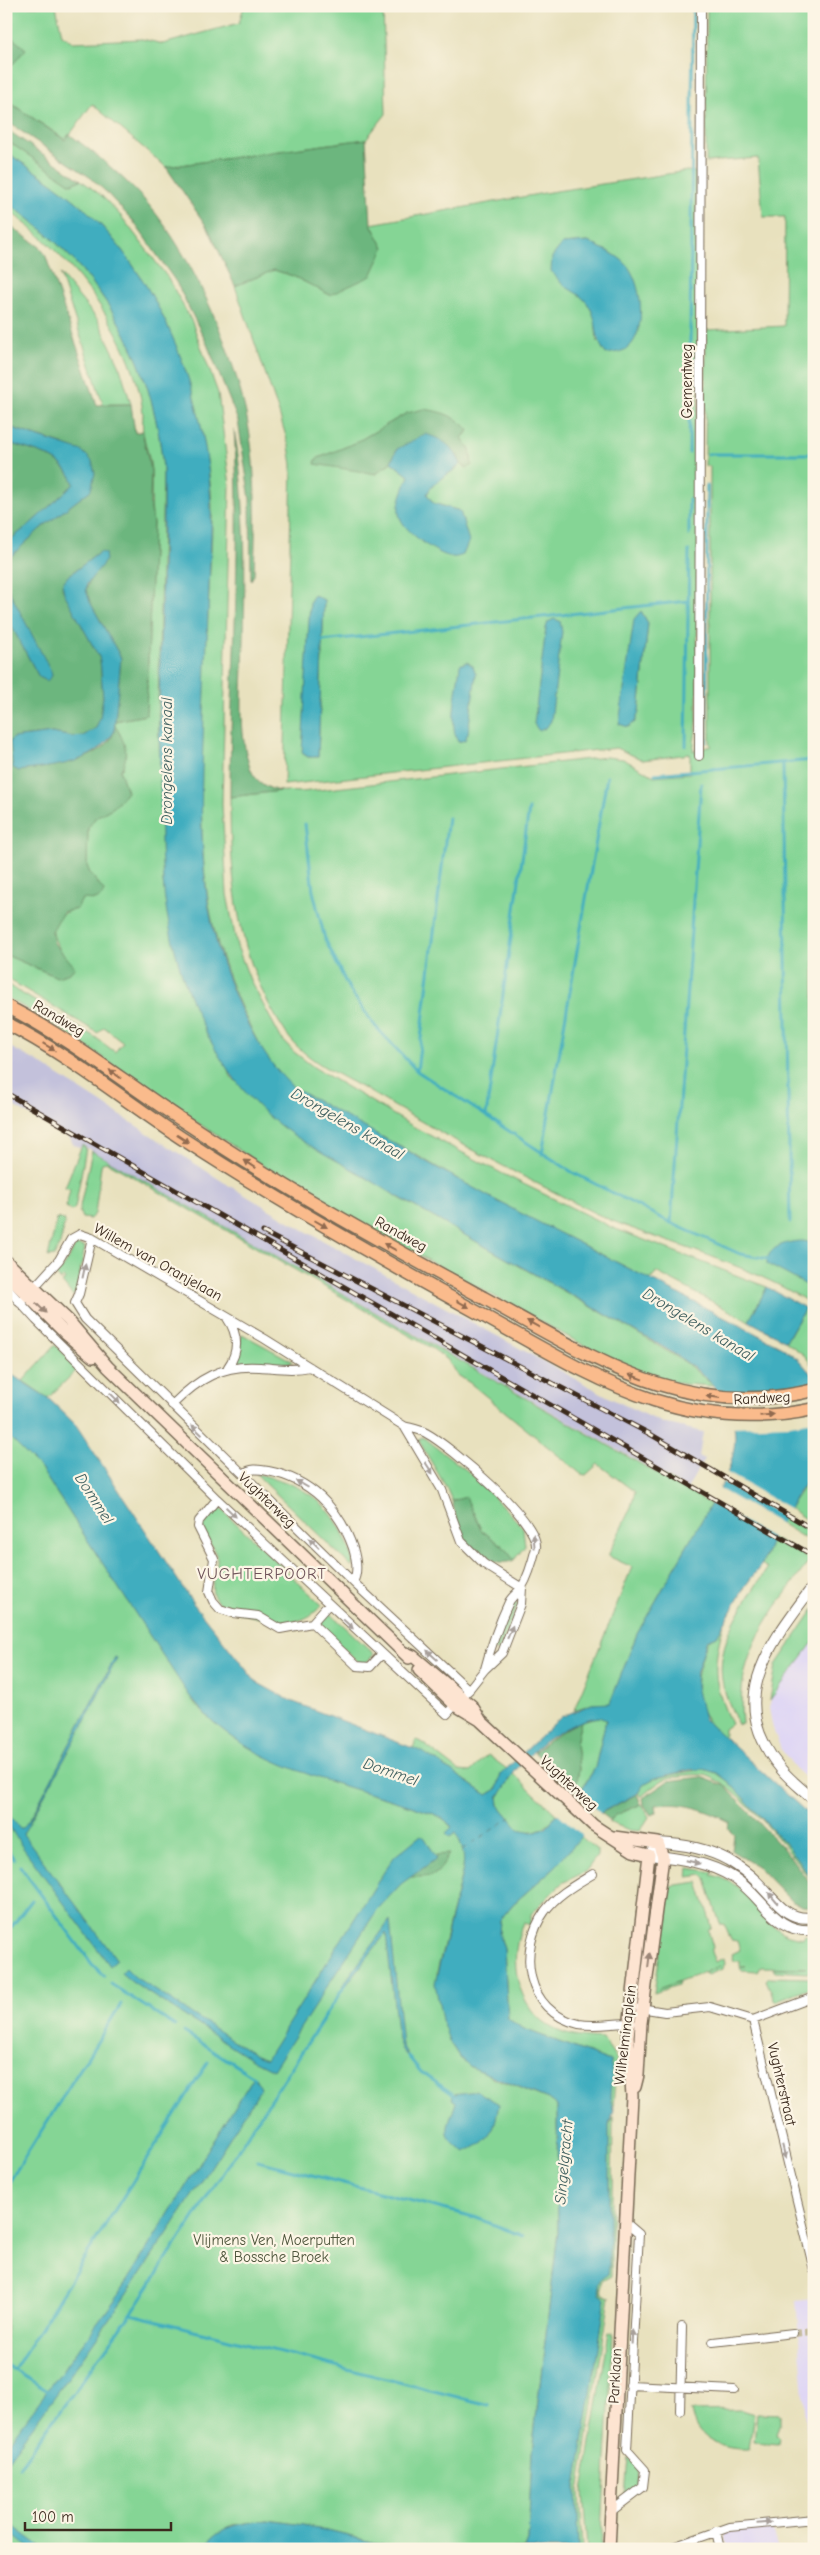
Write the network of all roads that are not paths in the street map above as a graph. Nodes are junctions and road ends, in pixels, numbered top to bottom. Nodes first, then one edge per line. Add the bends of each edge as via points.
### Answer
1 (701, 6) edge
2 (699, 756) dead end
3 (6, 1006) edge
4 (6, 1023) edge
5 (92, 1238) junction
6 (6, 1261) edge
7 (6, 1274) edge
8 (6, 1287) edge
9 (27, 1295) junction
10 (226, 1316) junction
11 (228, 1367) junction
12 (310, 1367) junction
13 (814, 1390) edge
14 (172, 1405) junction
15 (814, 1409) edge
16 (404, 1426) junction
17 (242, 1474) junction
18 (217, 1498) junction
19 (353, 1582) junction
20 (814, 1585) edge
21 (522, 1588) junction
22 (328, 1605) junction
23 (312, 1623) junction
24 (381, 1655) junction
25 (484, 1669) junction
26 (428, 1674) junction
27 (416, 1686) junction
28 (462, 1697) junction
29 (447, 1714) joint
30 (814, 1800) edge
31 (611, 1837) junction
32 (658, 1843) junction
33 (650, 1855) junction
34 (663, 1857) junction
35 (593, 1874) dead end
36 (814, 1917) edge
37 (814, 1930) edge
38 (814, 1997) edge
39 (637, 2008) junction
40 (753, 2020) junction
41 (636, 2023) junction
42 (632, 2096) joint
43 (625, 2222) junction
44 (814, 2270) edge
45 (682, 2327) dead end
46 (792, 2333) tunnel mouth
47 (713, 2342) dead end
48 (630, 2385) junction
49 (681, 2389) junction
50 (734, 2390) dead end
51 (680, 2411) dead end
52 (609, 2513) junction
53 (814, 2519) edge
54 (716, 2531) junction
55 (609, 2549) edge
56 (667, 2549) edge
57 (720, 2549) edge

1 - 2 street, Gementweg
13 -> 3 main road, Randweg via 748,1400 720,1398 682,1392 602,1362 280,1184 57,1033
4 -> 15 main road, Randweg via 49,1047 272,1196 627,1391 701,1412 759,1416
5 - 9 street, Willem van Oranjelaan via 75,1235 59,1260
5 - 10 street, Willem van Oranjelaan
14 -> 5 street, Vughterweg via 94,1328 75,1303
6 - 9 main road, Vughterweg
7 - 9 main road, Vughterweg
8 - 9 street
9 -> 18 street, Vughterweg
9 - 26 main road, Vughterweg via 68,1320 108,1367 406,1653 413,1656
10 - 11 street, Willem van Oranjelaan via 236,1331 234,1355
10 - 12 street, Willem van Oranjelaan
11 - 12 street via 298,1370
11 - 14 street via 197,1383
12 - 16 street, Willem van Oranjelaan
17 -> 14 street, Vughterweg
16 -> 21 street, Willem van Oranjelaan via 442,1490 461,1541 484,1564
21 -> 16 street, Willem van Oranjelaan via 536,1549 534,1534 528,1525 457,1455 426,1432
19 -> 17 street, Vughterweg
19 -> 17 street, Vughterweg via 357,1572 347,1532 320,1496 295,1479 277,1473 254,1469
18 -> 22 street, Vughterweg
18 - 23 street via 198,1526 214,1559 209,1592 212,1601 220,1609 233,1614 258,1616 280,1629
28 -> 19 street, Vughterweg
20 - 30 street via 765,1655 758,1674 755,1700 756,1716 766,1748 782,1770
21 - 25 street, Willem van Oranjelaan via 510,1600
25 -> 21 street, Willem van Oranjelaan via 502,1653 521,1604
22 - 23 street
22 -> 24 street, Vughterweg
23 - 24 street via 357,1666 370,1667
24 - 27 street, Vughterweg
25 - 28 street, Willem van Oranjelaan
26 - 27 street
26 - 28 main road, Vughterweg
27 - 29 street, Vughterweg
28 - 29 street, Willem van Oranjelaan
28 - 31 main road, Vughterweg via 481,1721 593,1825
31 - 32 main road
31 - 33 main road via 633,1852
32 - 33 street, Wilhelminaplein
32 - 34 main road, Wilhelminaplein
36 -> 32 street via 798,1918 783,1910 754,1879 727,1860 699,1848
33 - 34 street
33 - 39 main road, Wilhelminaplein
34 -> 37 street via 696,1862 722,1871 747,1887 780,1923 793,1929
39 -> 34 main road, Wilhelminaplein
35 - 41 street via 566,1890 537,1924 529,1952 531,1979 540,1999 557,2015 579,2024
38 - 40 street
39 - 40 street via 665,2012 710,2007
39 - 41 main road, Wilhelminaplein
40 -> 44 street, Vughterstraat
41 - 42 main road, Wilhelminaplein via 638,2075
42 - 43 main road, Parklaan
48 -> 43 street, Parklaan via 639,2234
43 - 52 main road, Parklaan
45 - 49 street
46 - 47 street
48 - 49 street
48 - 52 street, Parklaan via 627,2450 645,2470 643,2487
49 - 50 street
49 - 51 street
52 - 55 main road, Parklaan
54 -> 53 street via 752,2524
54 - 56 street
54 - 57 street

